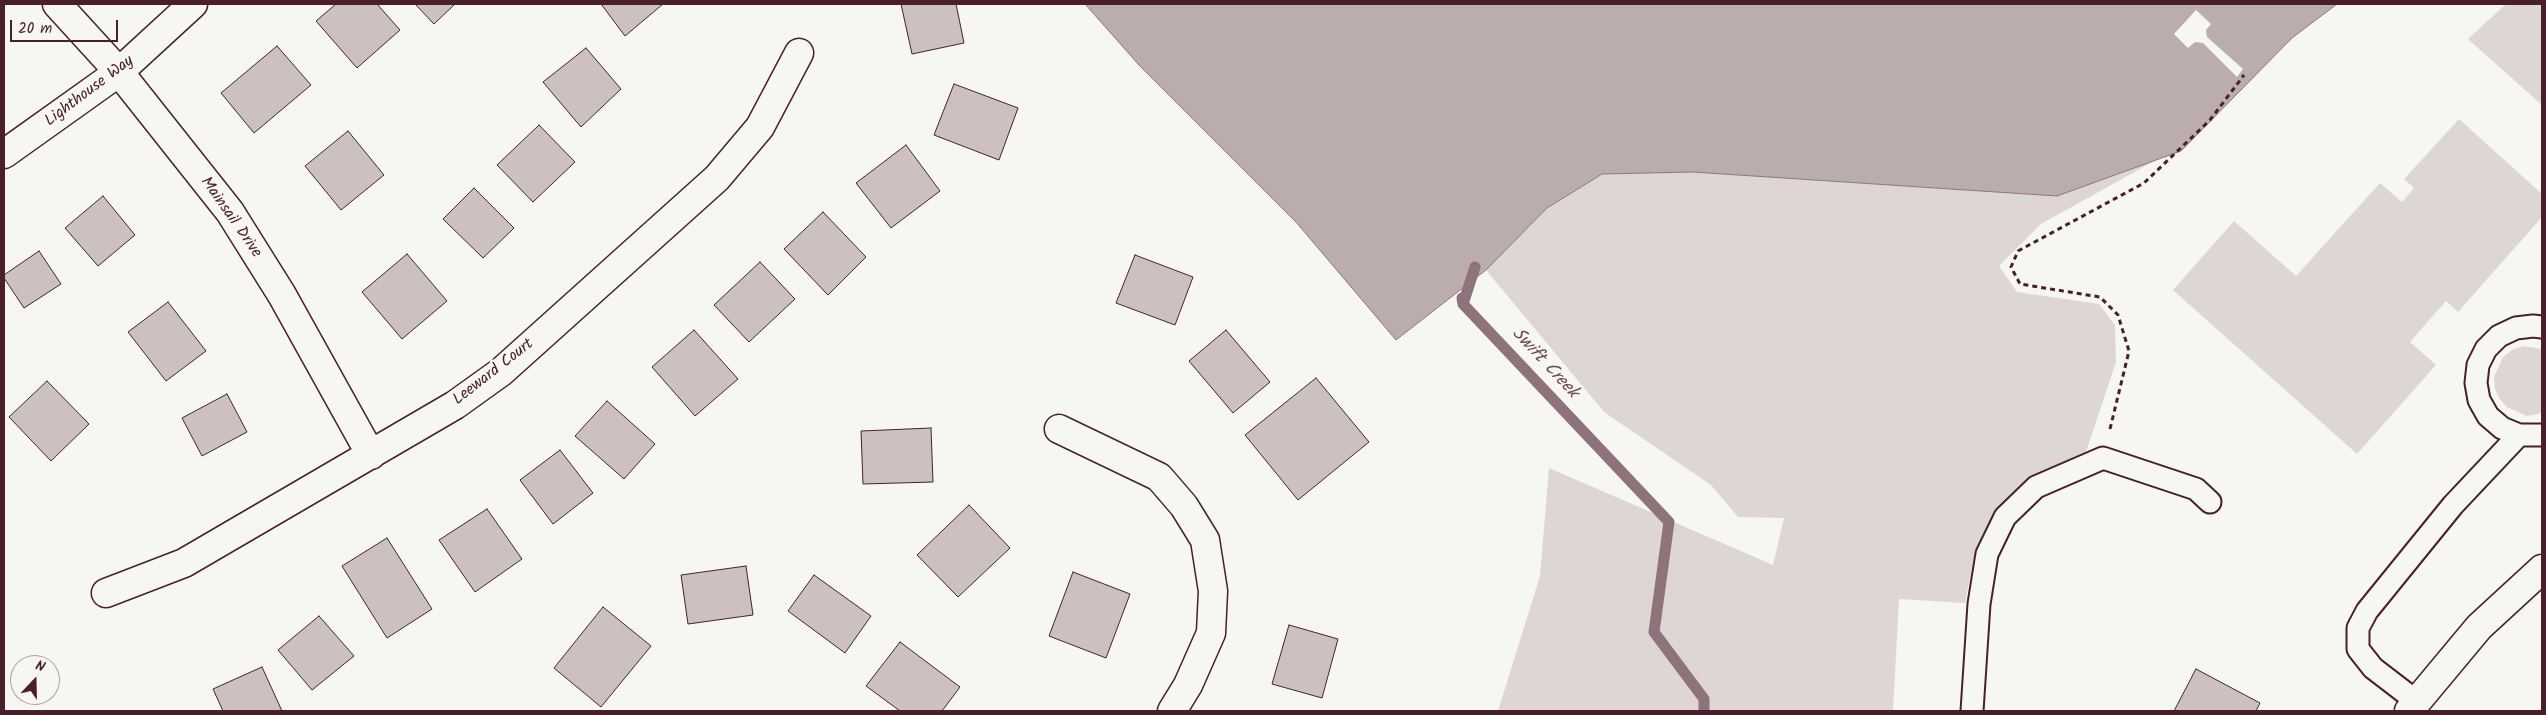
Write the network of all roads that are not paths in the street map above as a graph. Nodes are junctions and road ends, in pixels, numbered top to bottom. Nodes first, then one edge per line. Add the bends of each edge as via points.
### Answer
1 (57, 4) edge
2 (193, 4) edge
3 (799, 52) dead end
4 (119, 72) junction
5 (4, 154) edge
6 (2542, 328) edge
7 (1059, 429) dead end
8 (2519, 435) junction
9 (2542, 435) edge
10 (371, 455) junction
11 (2210, 502) dead end
12 (2542, 570) edge
13 (106, 593) dead end
14 (2412, 706) edge
15 (1172, 711) edge
16 (1972, 711) edge

1 - 4 street, Mainsail Drive
2 - 4 street, Lighthouse Way
3 - 10 street, Leeward Court via 760,127 718,178 501,372 455,405
4 - 5 street, Lighthouse Way
4 - 10 street, Mainsail Drive via 230,212 282,295
6 - 8 lane via 2516,328 2499,336 2486,349 2478,365 2476,383 2479,400 2488,416 2502,428
7 - 15 street via 1158,477 1184,506 1204,540 1213,590 1211,633 1188,685
8 - 9 lane
8 - 14 lane via 2453,505 2367,611 2358,628 2358,650
10 - 13 street, Leeward Court via 184,563
11 - 16 lane via 2196,489 2103,458 2036,487 2005,517 1987,554 1979,604
12 - 14 street via 2479,627

